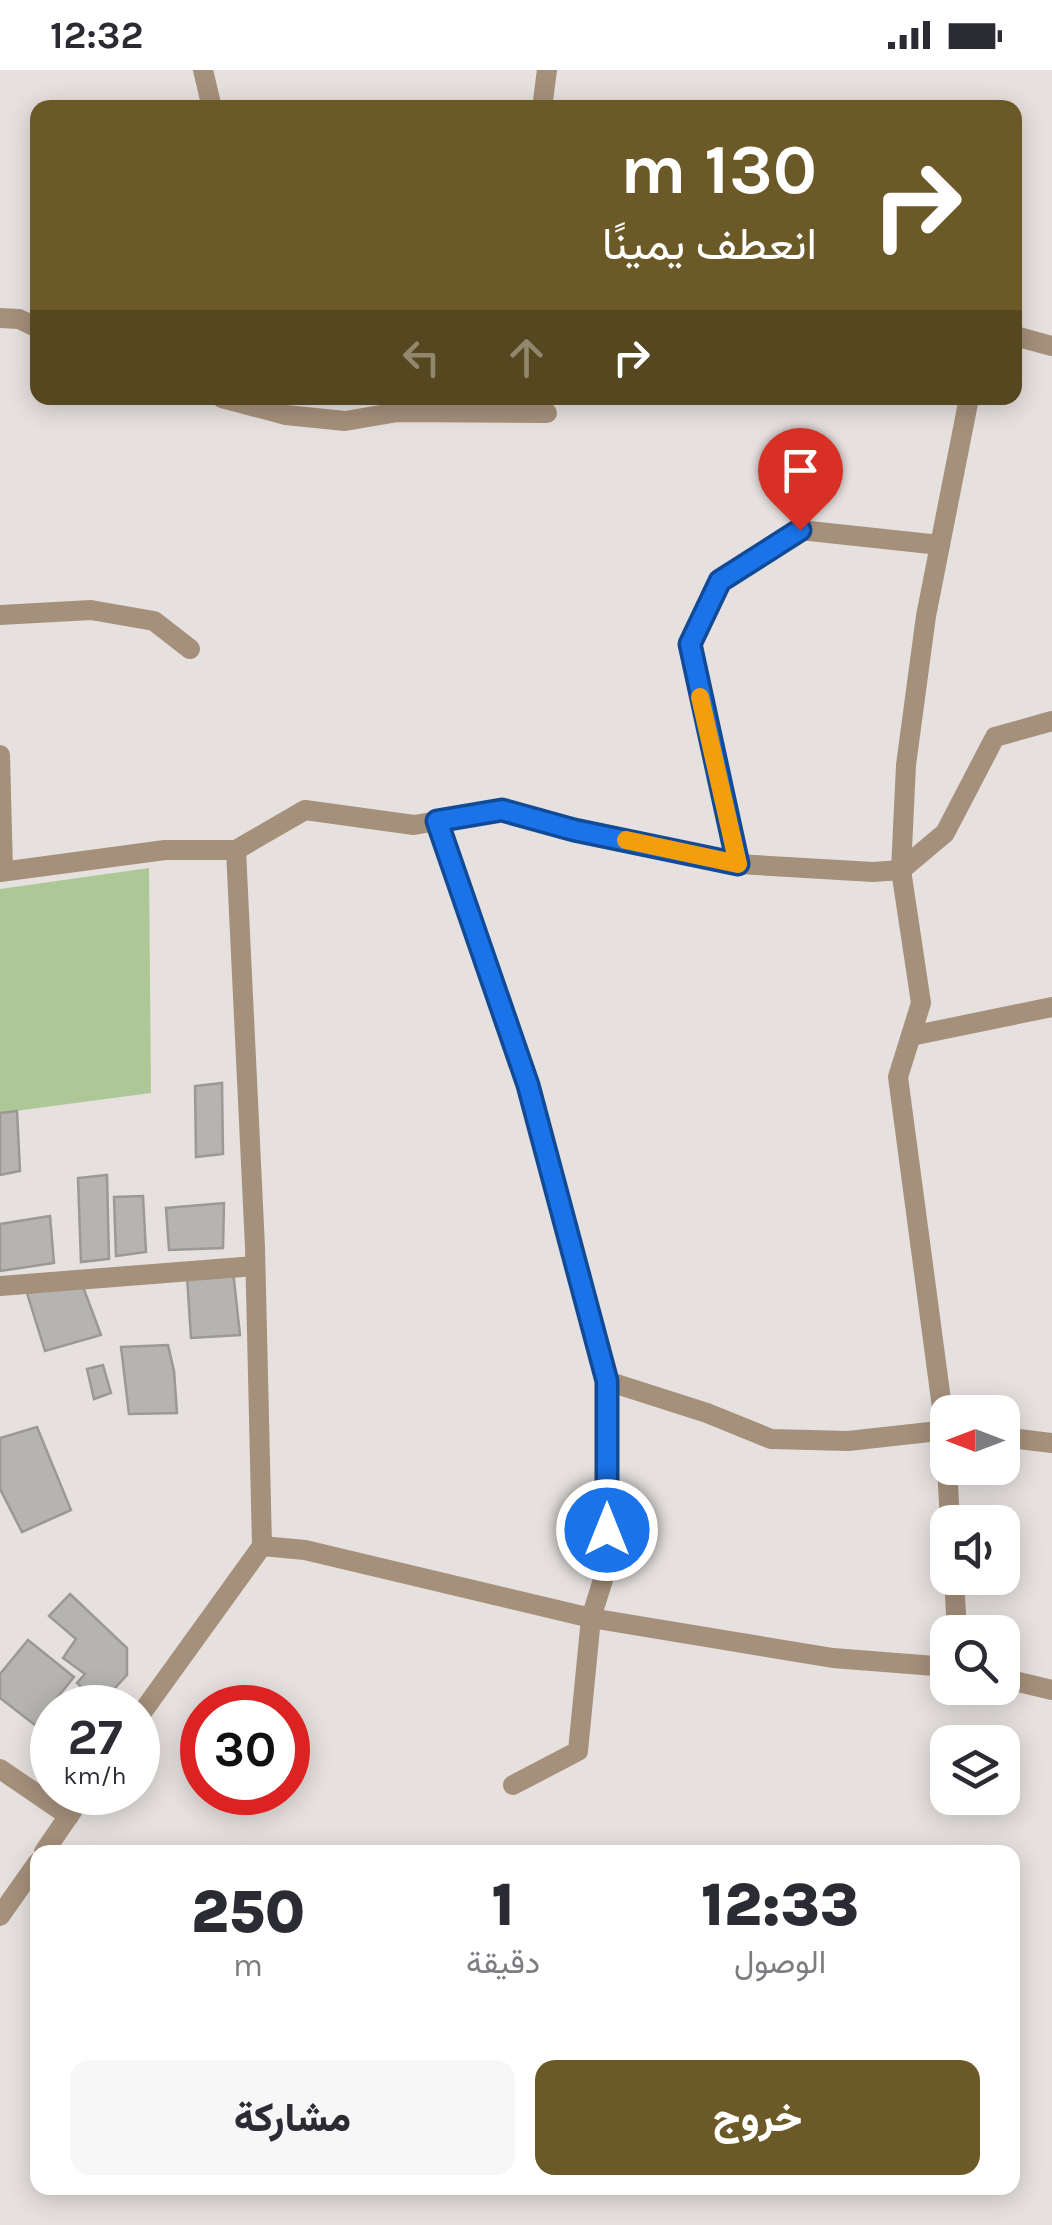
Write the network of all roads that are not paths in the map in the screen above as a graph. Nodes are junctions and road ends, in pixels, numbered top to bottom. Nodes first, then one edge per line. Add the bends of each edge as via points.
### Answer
1 (203, 70) edge
2 (547, 70) edge
3 (210, 100) edge
4 (543, 100) edge
5 (0, 318) edge
6 (30, 324) edge
7 (1022, 338) edge
8 (1052, 346) edge
9 (248, 405) edge
10 (352, 405) edge
11 (968, 405) edge
12 (547, 413) dead end
13 (355, 420) junction
14 (940, 545) junction
15 (0, 615) edge
16 (190, 648) dead end
17 (1052, 720) edge
18 (0, 756) edge
19 (437, 821) junction
20 (236, 850) junction
21 (738, 864) junction
22 (901, 870) junction
23 (2, 871) edge
24 (1052, 1007) edge
25 (911, 1036) junction
26 (255, 1266) junction
27 (0, 1286) edge
28 (607, 1381) junction
29 (941, 1395) edge
30 (930, 1432) edge
31 (1020, 1439) edge
32 (1052, 1443) edge
33 (262, 1546) junction
34 (591, 1618) junction
35 (930, 1666) edge
36 (1020, 1682) edge
37 (160, 1687) edge
38 (1052, 1690) edge
39 (0, 1768) edge
40 (513, 1785) dead end
41 (69, 1816) joint
42 (49, 1845) edge
43 (30, 1873) edge
44 (0, 1916) edge

1 - 3 street
2 - 4 street
5 - 6 street
7 - 8 street
9 - 13 street
10 - 13 street
11 - 14 street
12 - 13 street via 398,412
14 - 21 street via 800,530 720,581 690,644
14 - 22 street via 906,764
15 - 16 street via 91,610 154,621
17 - 22 street via 995,737 945,833
18 - 23 street
19 - 20 street via 414,825 305,810
19 - 21 street via 502,810
19 - 28 street via 528,1085
20 - 23 street via 165,850
20 - 26 street
21 - 22 street
22 - 25 street via 922,1003
24 - 25 street
25 - 29 street via 898,1077
26 - 27 street
26 - 33 street
28 - 30 street via 771,1439 848,1442
28 - 34 street via 607,1567
31 - 32 street
33 - 34 street via 305,1550
33 - 37 street
34 - 35 street via 833,1658
34 - 40 street via 578,1750
36 - 38 street
39 - 41 street
41 - 42 street
43 - 44 street

